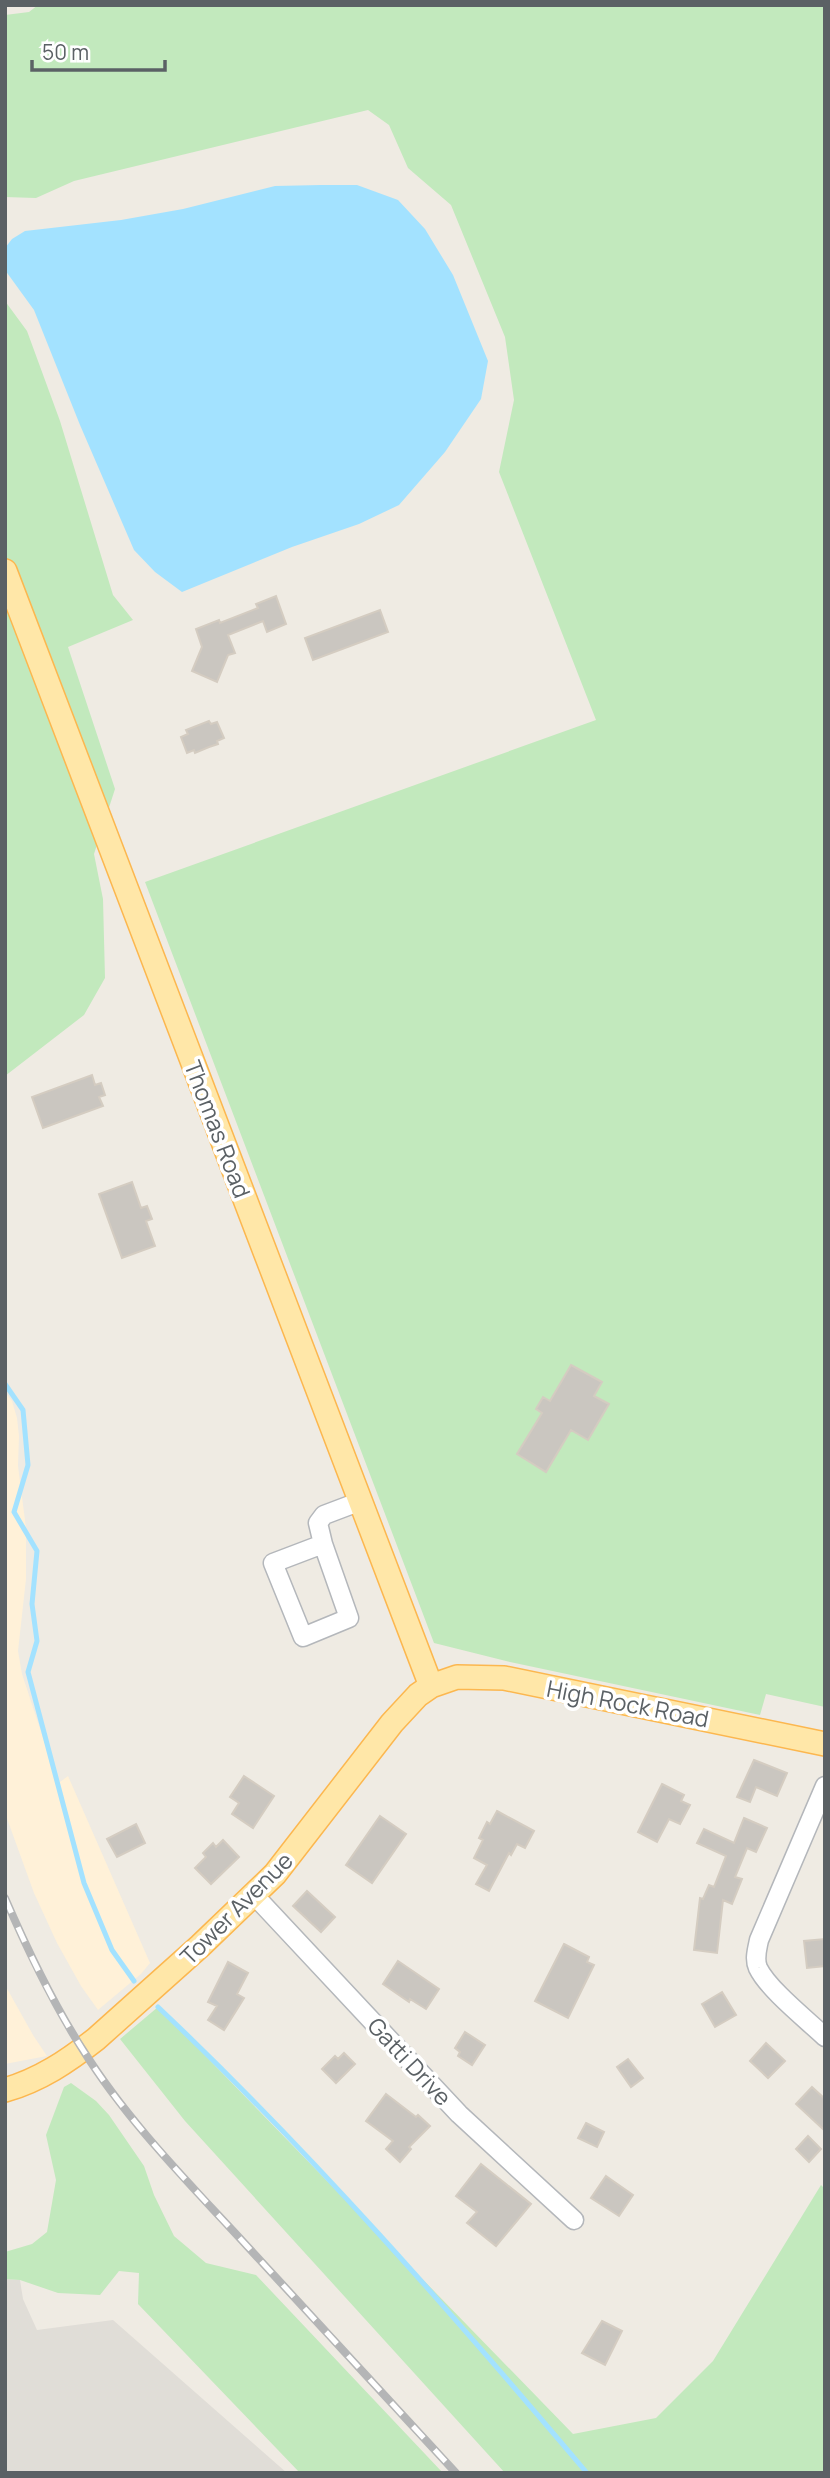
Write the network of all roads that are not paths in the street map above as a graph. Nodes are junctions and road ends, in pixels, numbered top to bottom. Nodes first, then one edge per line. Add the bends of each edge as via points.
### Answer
1 (5, 571) edge
2 (361, 1501) junction
3 (323, 1544) junction
4 (431, 1686) junction
5 (825, 1744) edge
6 (825, 1786) edge
7 (254, 1895) junction
8 (825, 2037) edge
9 (5, 2090) edge
10 (574, 2220) dead end

1 - 2 main road, Thomas Road
2 - 3 street via 321,1518
2 - 4 main road, Thomas Road
3 - 3 street via 349,1618 303,1637 273,1563
4 - 5 main road, High Rock Road via 464,1676 504,1678
4 - 7 main road, Tower Avenue via 397,1718
6 - 8 street via 755,1958 771,1986
7 - 9 main road, Tower Avenue via 69,2060
7 - 10 street, Gatti Drive via 459,2114

